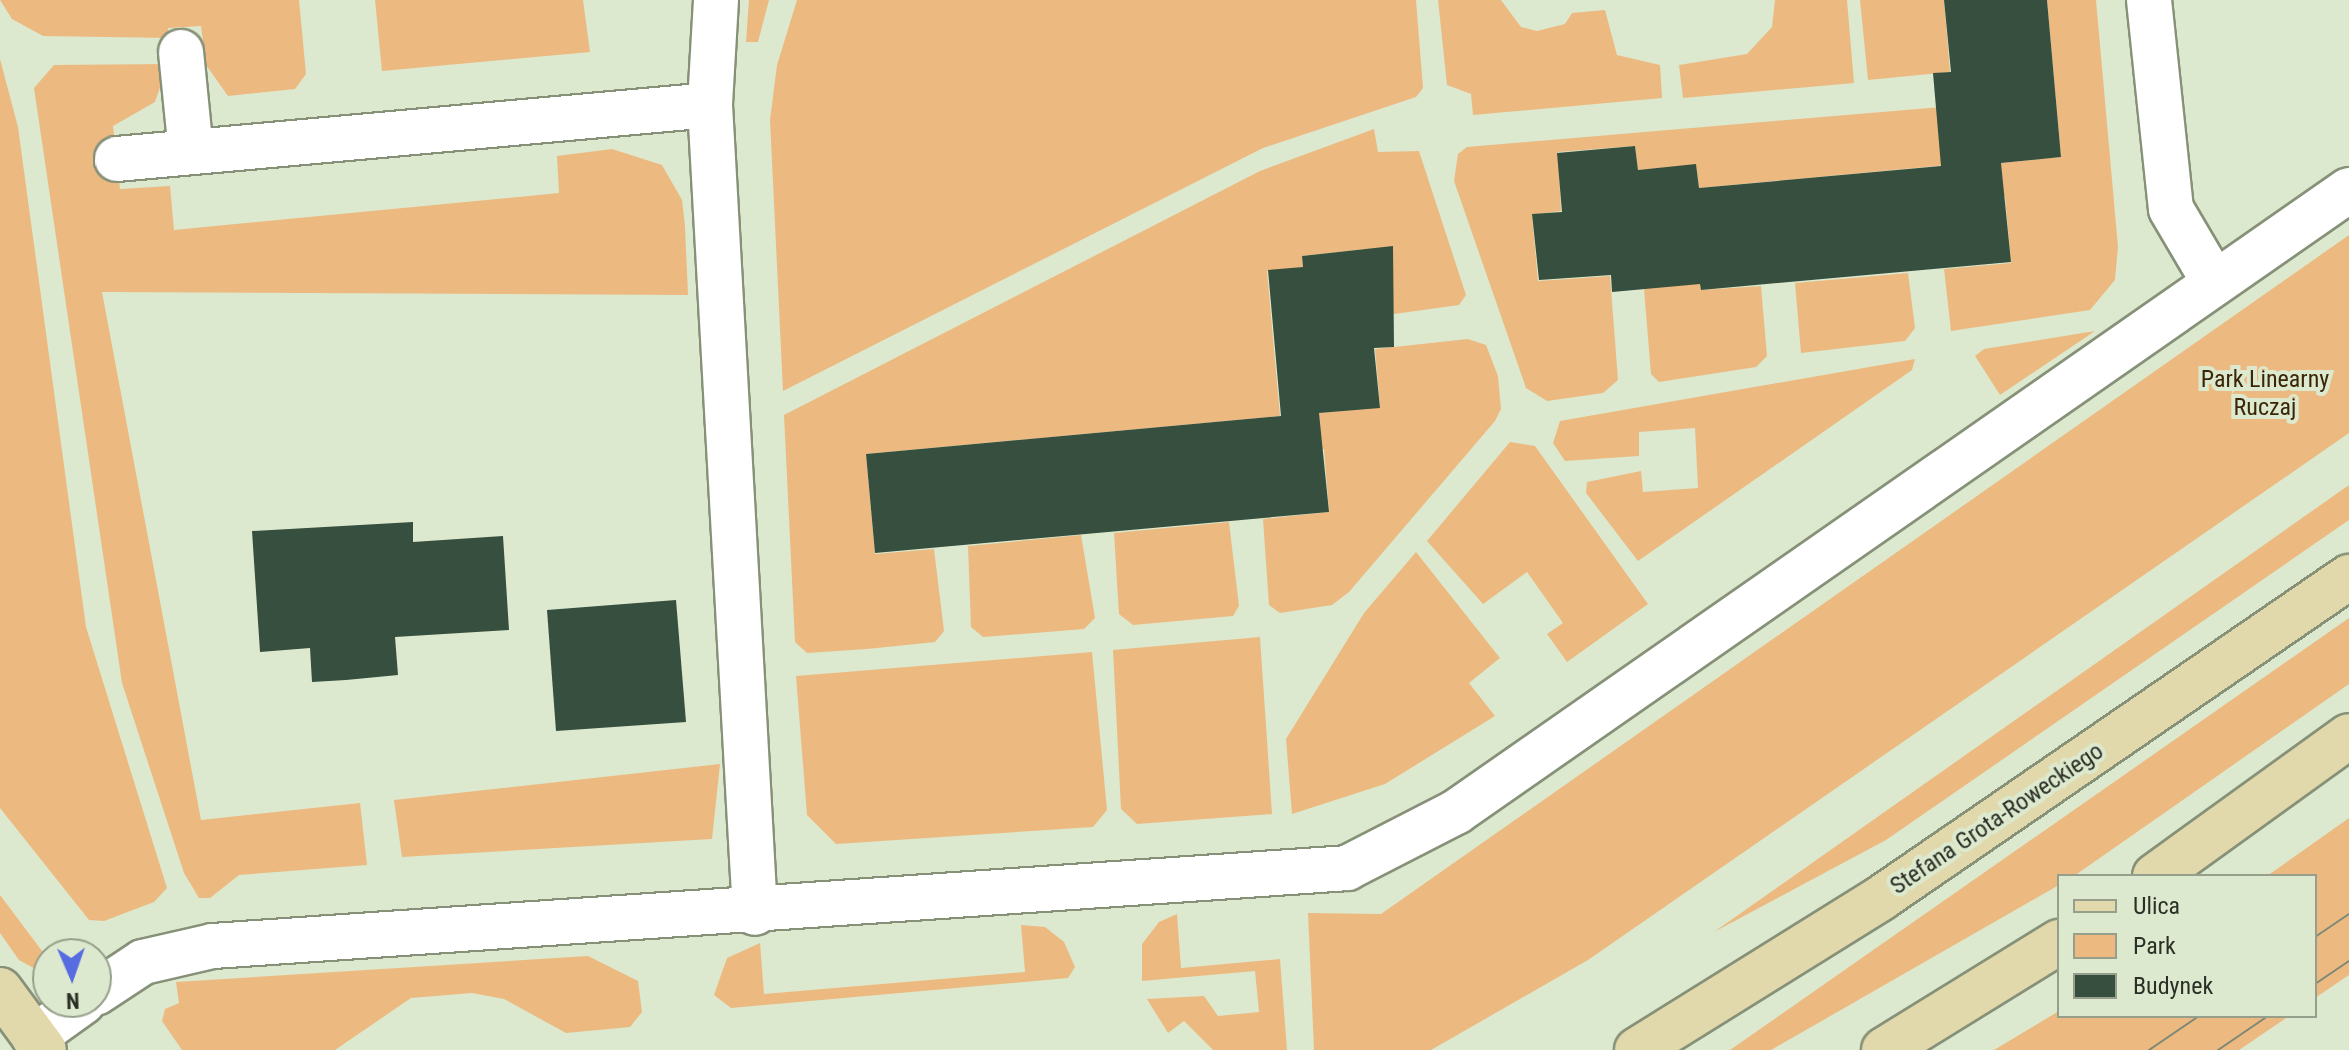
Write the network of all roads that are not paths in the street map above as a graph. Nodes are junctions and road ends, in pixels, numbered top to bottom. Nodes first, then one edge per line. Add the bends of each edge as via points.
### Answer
1 (716, 0) edge
2 (2149, 0) edge
3 (181, 52) dead end
4 (710, 105) junction
5 (191, 152) junction
6 (117, 159) dead end
7 (2349, 190) edge
8 (2214, 282) junction
9 (2349, 577) edge
10 (2349, 736) edge
11 (2158, 874) edge
12 (755, 913) junction
13 (2057, 943) edge
14 (112, 982) edge
15 (0, 990) edge
16 (66, 1018) edge
17 (39, 1043) edge
18 (1637, 1050) edge
19 (1884, 1050) edge

1 - 4 street
2 - 8 street via 2171,209
3 - 5 street
4 - 5 street
4 - 12 street
5 - 6 street
7 - 8 street
8 - 12 street via 1399,846 1347,868 1288,877
9 - 18 main road, Stefana Grota-Roweckiego via 1881,898
10 - 11 main road
12 - 14 street via 185,950 143,962
13 - 19 main road
15 - 17 main road
16 - 17 street

